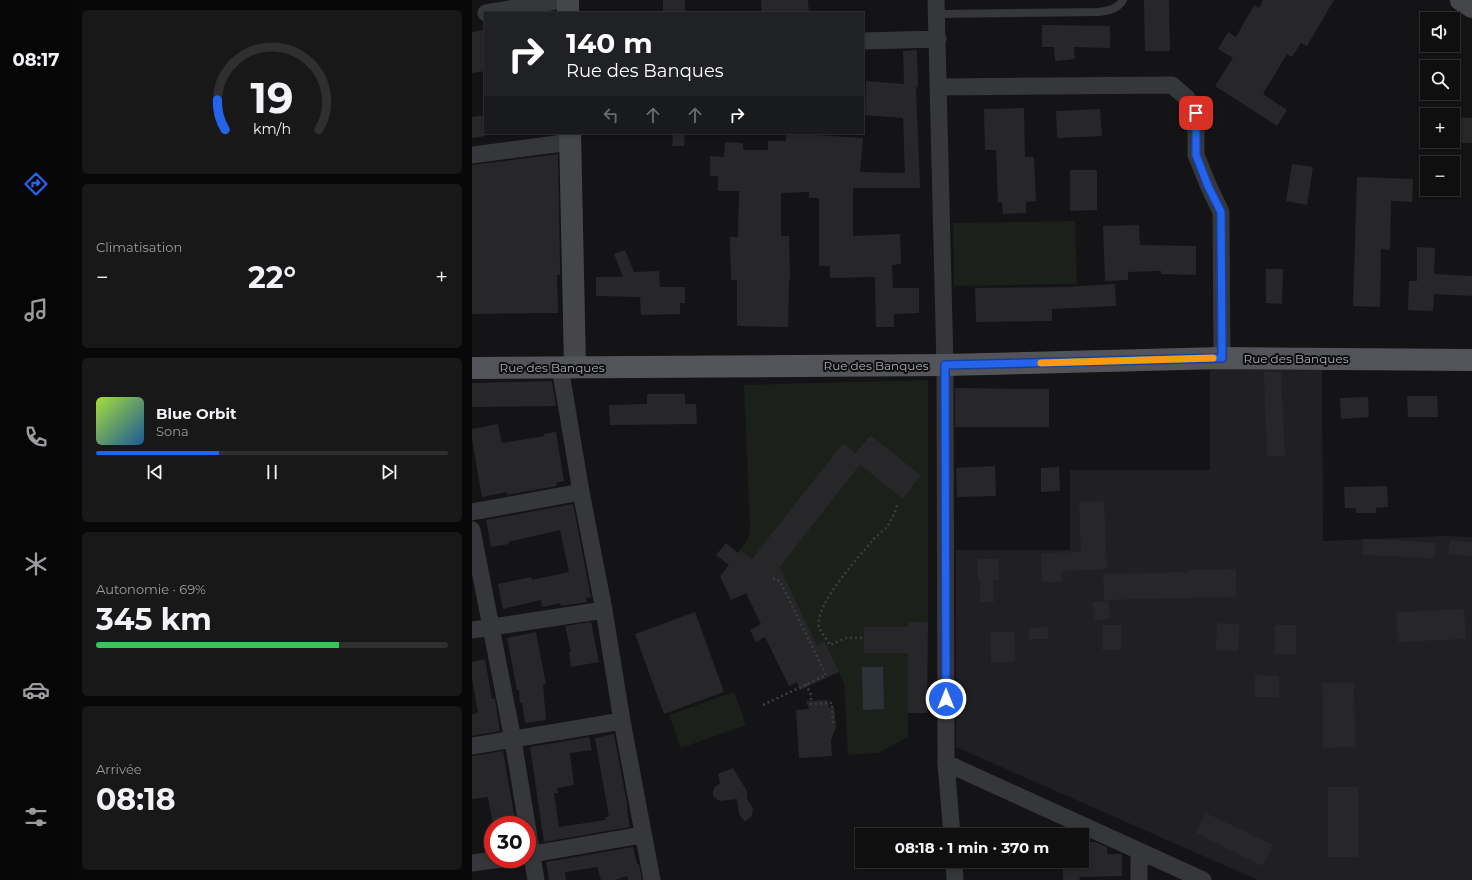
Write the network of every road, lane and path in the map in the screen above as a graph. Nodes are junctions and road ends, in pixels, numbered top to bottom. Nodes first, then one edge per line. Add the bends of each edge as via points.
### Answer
1 (562, 0) edge
2 (568, 0) edge
3 (1123, 0) edge
4 (1462, 0) edge
5 (936, 7) edge
6 (1472, 7) edge
7 (492, 12) edge
8 (568, 12) edge
9 (484, 13) edge
10 (472, 15) edge
11 (938, 39) junction
12 (864, 41) edge
13 (939, 87) junction
14 (570, 137) edge
15 (472, 155) edge
16 (1222, 358) junction
17 (1472, 360) edge
18 (945, 365) junction
19 (568, 367) junction
20 (472, 368) edge
21 (581, 492) junction
22 (898, 503) dead end
23 (472, 512) edge
24 (472, 530) edge
25 (772, 578) dead end
26 (604, 610) junction
27 (490, 626) junction
28 (472, 630) edge
29 (862, 638) dead end
30 (806, 684) junction
31 (763, 705) dead end
32 (622, 721) junction
33 (833, 723) dead end
34 (513, 740) junction
35 (472, 746) edge
36 (946, 763) junction
37 (524, 816) edge
38 (951, 828) edge
39 (642, 835) junction
40 (1139, 851) junction
41 (536, 853) edge
42 (484, 862) edge
43 (472, 864) edge
44 (533, 868) edge
45 (955, 868) edge
46 (536, 880) edge
47 (652, 880) edge
48 (956, 880) edge
49 (1139, 880) edge
50 (1203, 880) edge

1 - 7 street
2 - 8 street
3 - 5 lane via 1120,5 1109,11 1098,12
4 - 6 street
5 - 11 street
9 - 10 street
11 - 12 street
11 - 13 street
13 - 16 street via 1172,85 1187,98 1196,113 1196,155 1221,212
13 - 18 street
14 - 15 street
14 - 19 street
16 - 17 main road, Rue des Banques
16 - 18 main road, Rue des Banques
18 - 19 main road, Rue des Banques
18 - 36 street
19 - 20 main road, Rue des Banques
19 - 21 street
21 - 23 street
21 - 26 street
22 - 29 path via 886,528 841,578 821,613 819,626 830,645 846,638
24 - 27 street
25 - 30 path via 780,581 826,675
26 - 27 street
26 - 32 street
27 - 28 street
27 - 34 street
30 - 31 path
30 - 33 path via 811,695 811,704 832,703
32 - 34 street
32 - 39 street
34 - 35 street
34 - 37 street
36 - 38 street
36 - 40 street
39 - 41 street
39 - 47 street
40 - 49 street
40 - 50 street
42 - 43 street
44 - 46 street
45 - 48 street

